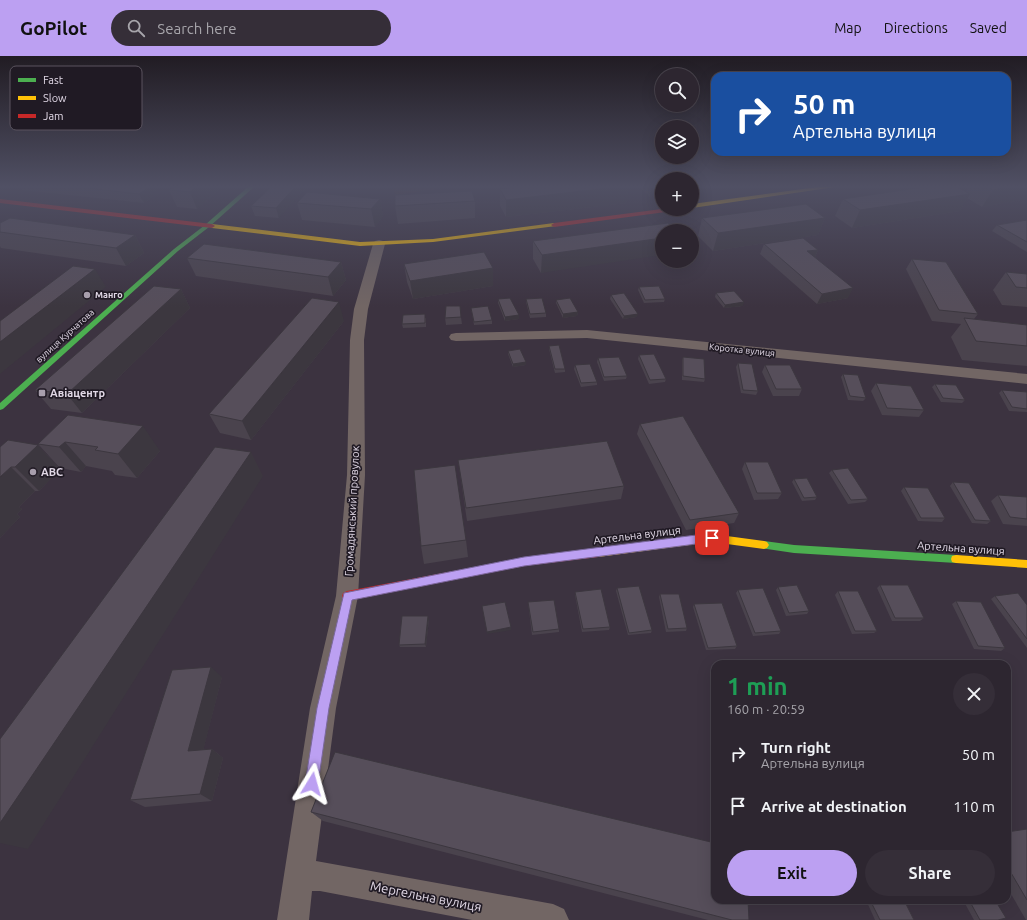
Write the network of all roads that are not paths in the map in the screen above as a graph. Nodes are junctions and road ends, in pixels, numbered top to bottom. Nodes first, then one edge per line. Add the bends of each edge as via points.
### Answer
1 (207, 226) edge
2 (210, 226) edge
3 (544, 226) edge
4 (379, 244) junction
5 (456, 337) dead end
6 (1027, 379) edge
7 (0, 407) edge
8 (1027, 564) edge
9 (347, 596) junction
10 (299, 876) junction
11 (293, 920) edge
12 (553, 920) edge

1 - 7 street, вулиця Курчатова
2 - 4 street
3 - 4 street
4 - 9 street, Громадянський провулок via 361,309 357,340 356,475
5 - 6 street, Коротка вулиця via 587,334
8 - 9 street, Артельна вулиця via 794,549 712,538 524,562
9 - 10 street, Громадянський провулок via 323,708
10 - 11 street, Громадянський провулок
10 - 12 street, Мергельна вулиця via 320,876

